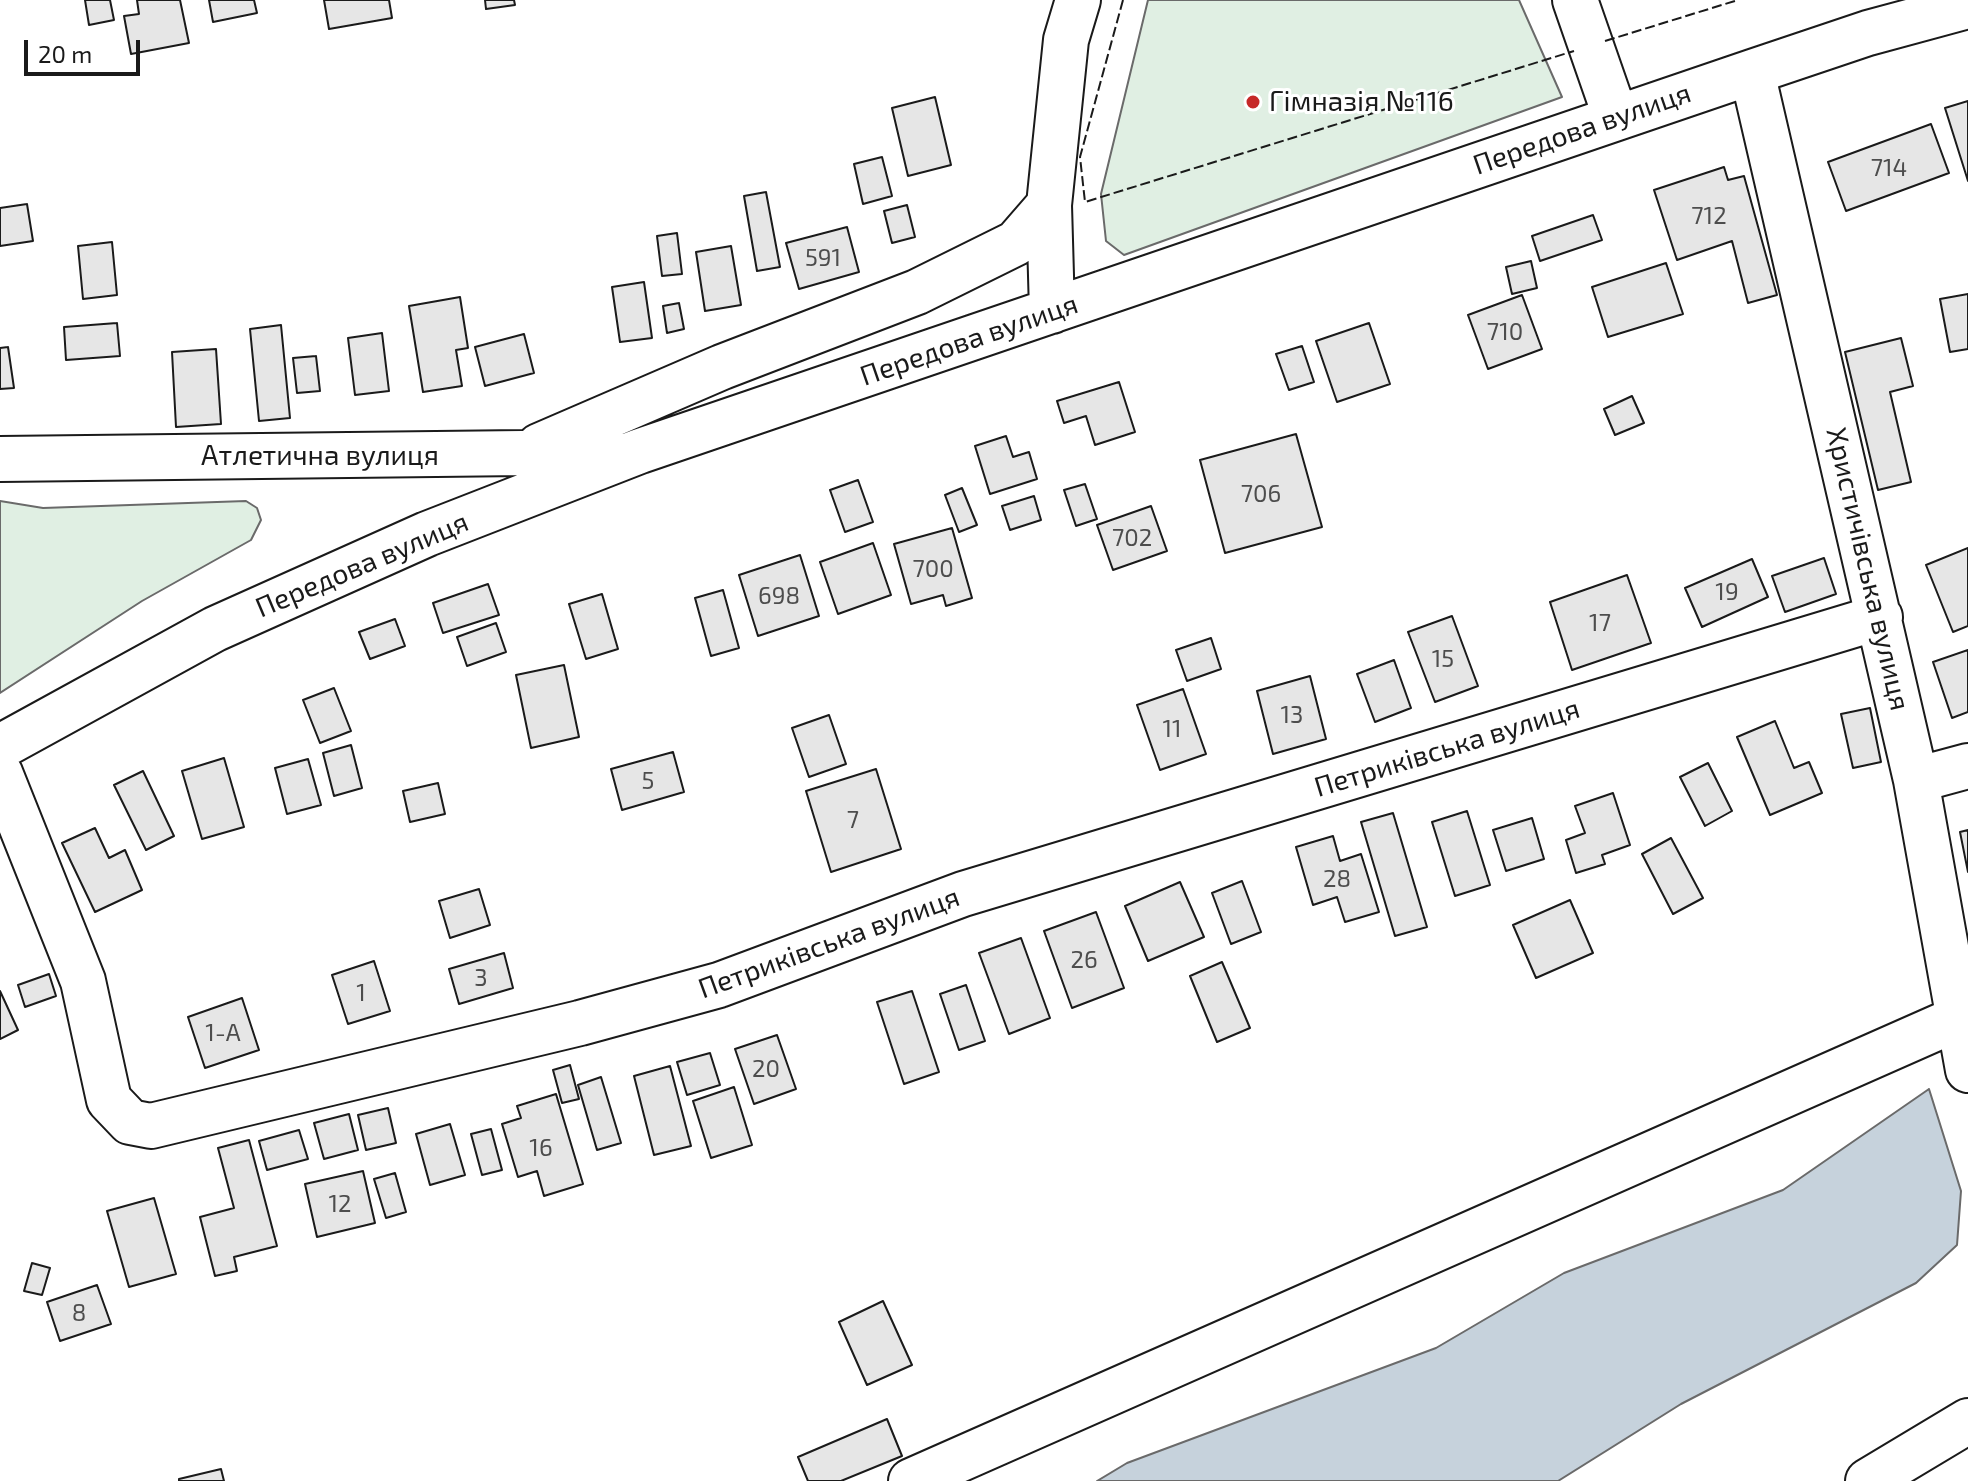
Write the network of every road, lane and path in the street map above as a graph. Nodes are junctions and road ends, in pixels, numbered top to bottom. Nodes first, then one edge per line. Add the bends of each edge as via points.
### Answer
1 (1078, 0) edge
2 (1575, 0) edge
3 (1968, 6) edge
4 (1752, 72) junction
5 (1616, 118) junction
6 (1049, 205) junction
7 (1052, 311) junction
8 (640, 451) junction
9 (518, 455) junction
10 (0, 459) edge
11 (1880, 617) junction
12 (0, 747) edge
13 (1968, 766) edge
14 (0, 773) edge
15 (1916, 780) junction
16 (1959, 1018) junction
17 (1968, 1070) edge
18 (1968, 1421) edge
19 (911, 1481) edge
20 (1868, 1481) edge

1 - 6 street via 1066,40
2 - 5 street
3 - 4 street, Передова вулиця
4 - 5 street, Передова вулиця
4 - 11 street, Христичівська вулиця
5 - 7 street, Передова вулиця
6 - 7 street
6 - 9 street via 1016,243 917,292 722,367
7 - 8 street, Передова вулиця
8 - 9 street, Атлетична вулиця
8 - 12 street, Передова вулиця via 427,534 215,629
9 - 10 street, Атлетична вулиця
11 - 14 street, Петриківська вулиця via 963,894 719,985 151,1126 130,1122 109,1100 83,981
11 - 15 street, Христичівська вулиця
13 - 15 street
15 - 16 street, Христичівська вулиця
16 - 17 street, Христичівська вулиця
16 - 19 street
18 - 20 street

